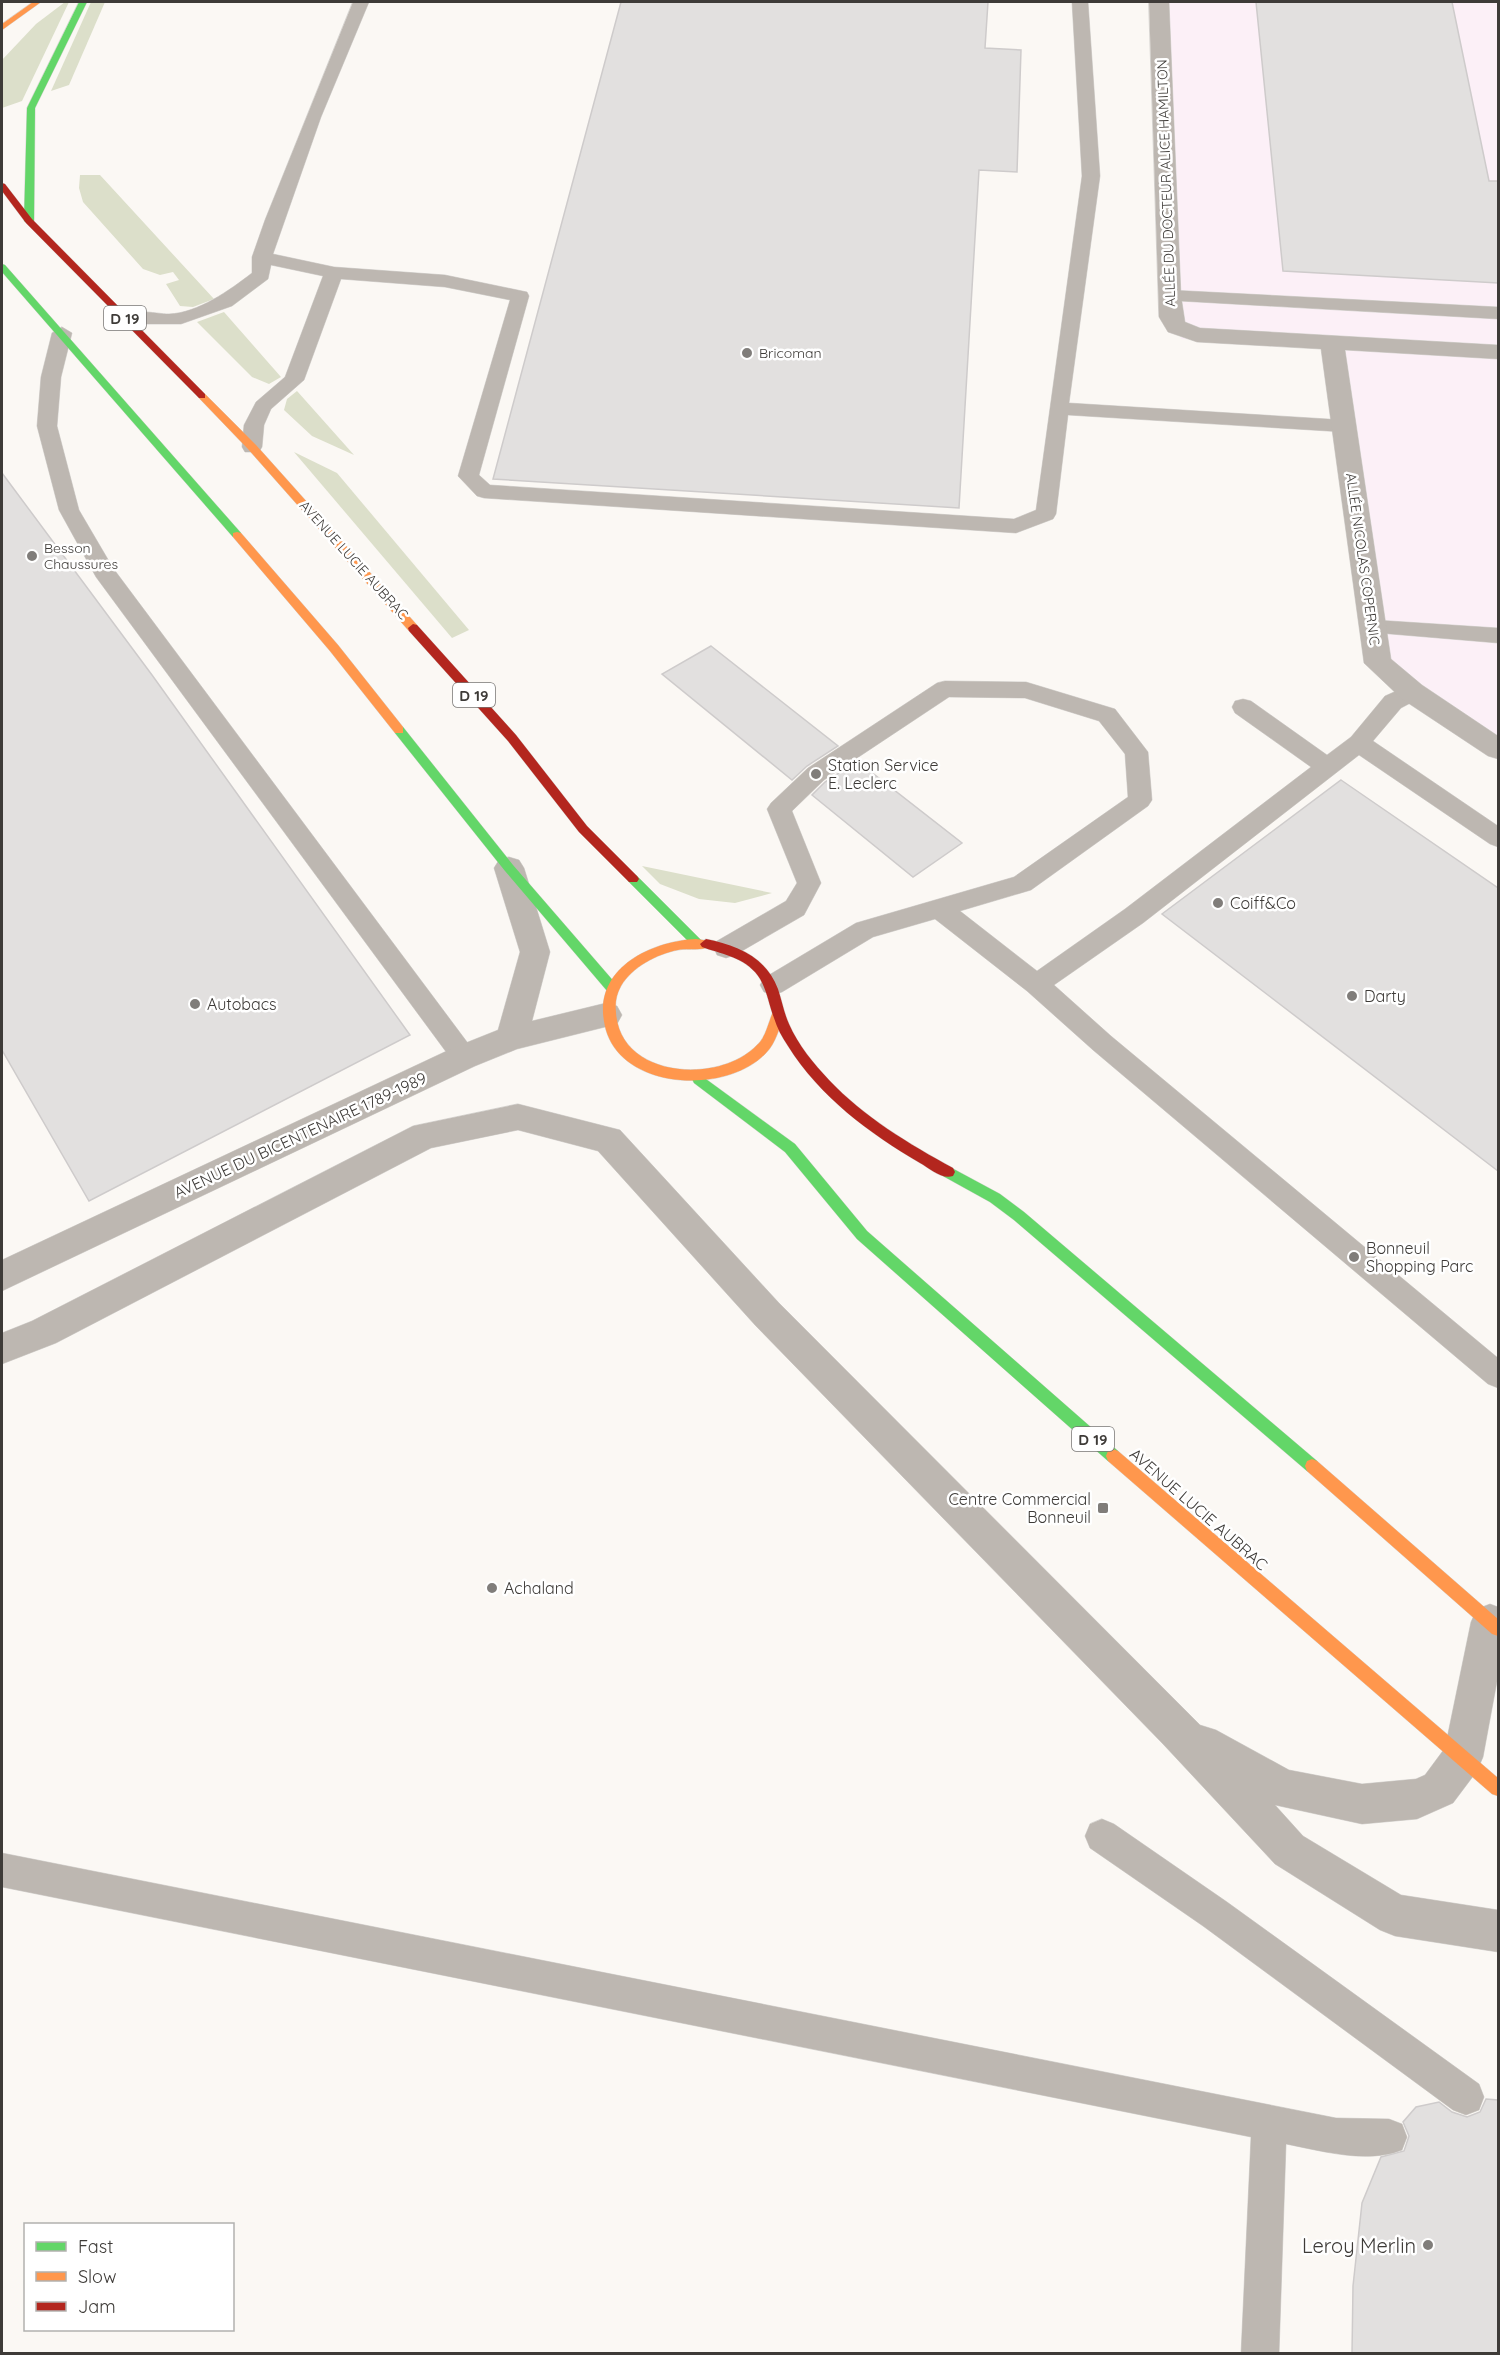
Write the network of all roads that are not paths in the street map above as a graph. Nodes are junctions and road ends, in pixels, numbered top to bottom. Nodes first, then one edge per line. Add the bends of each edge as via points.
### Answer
1 (36, 2) edge
2 (83, 2) edge
3 (361, 2) edge
4 (1080, 2) edge
5 (1159, 2) edge
6 (2, 28) edge
7 (2, 186) edge
8 (30, 220) junction
9 (261, 257) junction
10 (2, 267) edge
11 (334, 273) junction
12 (1169, 296) junction
13 (1498, 313) edge
14 (125, 318) junction
15 (62, 333) junction
16 (1332, 344) junction
17 (1498, 352) edge
18 (1059, 408) junction
19 (1344, 426) junction
20 (252, 447) junction
21 (1375, 627) junction
22 (1498, 636) edge
23 (1412, 692) junction
24 (1243, 707) dead end
25 (1359, 743) junction
26 (1498, 749) edge
27 (1326, 766) junction
28 (1498, 838) edge
29 (509, 868) junction
30 (937, 907) junction
31 (697, 943) junction
32 (726, 948) junction
33 (1036, 984) junction
34 (773, 985) junction
35 (609, 1001) junction
36 (778, 1016) junction
37 (512, 1038) junction
38 (464, 1057) junction
39 (699, 1079) junction
40 (2, 1276) edge
41 (2, 1349) edge
42 (1498, 1375) edge
43 (1494, 1625) edge
44 (1177, 1730) junction
45 (1463, 1757) junction
46 (1498, 1788) edge
47 (1102, 1836) dead end
48 (2, 1870) edge
49 (1498, 1932) edge
50 (1466, 2097) dead end
51 (1269, 2123) junction
52 (1389, 2137) dead end
53 (1260, 2354) edge

1 - 6 main road
2 - 8 main road via 31,108
3 - 9 lane
4 - 18 lane via 1091,176
5 - 12 street, ALLÉE DU DOCTEUR ALICE HAMILTON
7 - 8 main road, AVENUE LUCIE AUBRAC / D 19
8 - 14 main road, AVENUE LUCIE AUBRAC / D 19
9 - 11 lane
9 - 14 lane via 261,275 225,302 174,320
10 - 15 main road
11 - 18 lane via 445,281 520,296 468,476 484,491 1016,526 1046,514
11 - 20 lane via 294,380 263,406 254,425
12 - 13 lane
12 - 16 street, ALLÉE DU DOCTEUR ALICE HAMILTON via 1176,327 1197,335
14 - 20 main road, AVENUE LUCIE AUBRAC / D 19
15 - 29 main road via 334,648
15 - 38 lane via 51,377 47,426 69,510 104,572
16 - 17 street, ALLÉE DU DOCTEUR ALICE HAMILTON
16 - 19 street, ALLÉE NICOLAS COPERNIC
18 - 19 lane
19 - 21 street, ALLÉE NICOLAS COPERNIC
20 - 31 main road, AVENUE LUCIE AUBRAC / D 19 via 512,738 583,829
21 - 22 lane
21 - 23 street, ALLÉE NICOLAS COPERNIC via 1378,663
23 - 25 lane via 1393,702
23 - 26 street, ALLÉE NICOLAS COPERNIC
24 - 27 lane
25 - 27 lane
25 - 28 lane
27 - 33 lane via 1134,916
29 - 35 main road
29 - 37 street via 535,952
30 - 32 lane via 1022,884 1140,800 1136,752 1107,715 1026,690 945,689 816,774 779,809 809,883 795,908
30 - 33 lane
30 - 34 lane via 865,930
31 - 32 main road
31 - 35 main road via 670,946 646,955 626,969
32 - 34 main road via 751,960
33 - 42 lane
34 - 36 main road
35 - 37 street, AVENUE DU BICENTENAIRE 1789-1989
35 - 39 main road via 615,1039 635,1062 664,1075
36 - 39 main road via 763,1049 736,1070
36 - 43 main road via 806,1063 847,1107 900,1146 997,1199
37 - 38 street, AVENUE DU BICENTENAIRE 1789-1989
38 - 40 street, AVENUE DU BICENTENAIRE 1789-1989
39 - 45 main road, AVENUE LUCIE AUBRAC / D 19 via 790,1148 862,1235
41 - 44 street via 44,1332 424,1136 518,1117 608,1140 767,1314
43 - 45 street
44 - 45 street via 1284,1789 1362,1804 1417,1799 1439,1789
44 - 49 street via 1289,1850 1395,1915
45 - 46 main road, AVENUE LUCIE AUBRAC / D 19
47 - 50 lane
48 - 51 lane
51 - 52 lane via 1336,2136
51 - 53 lane

